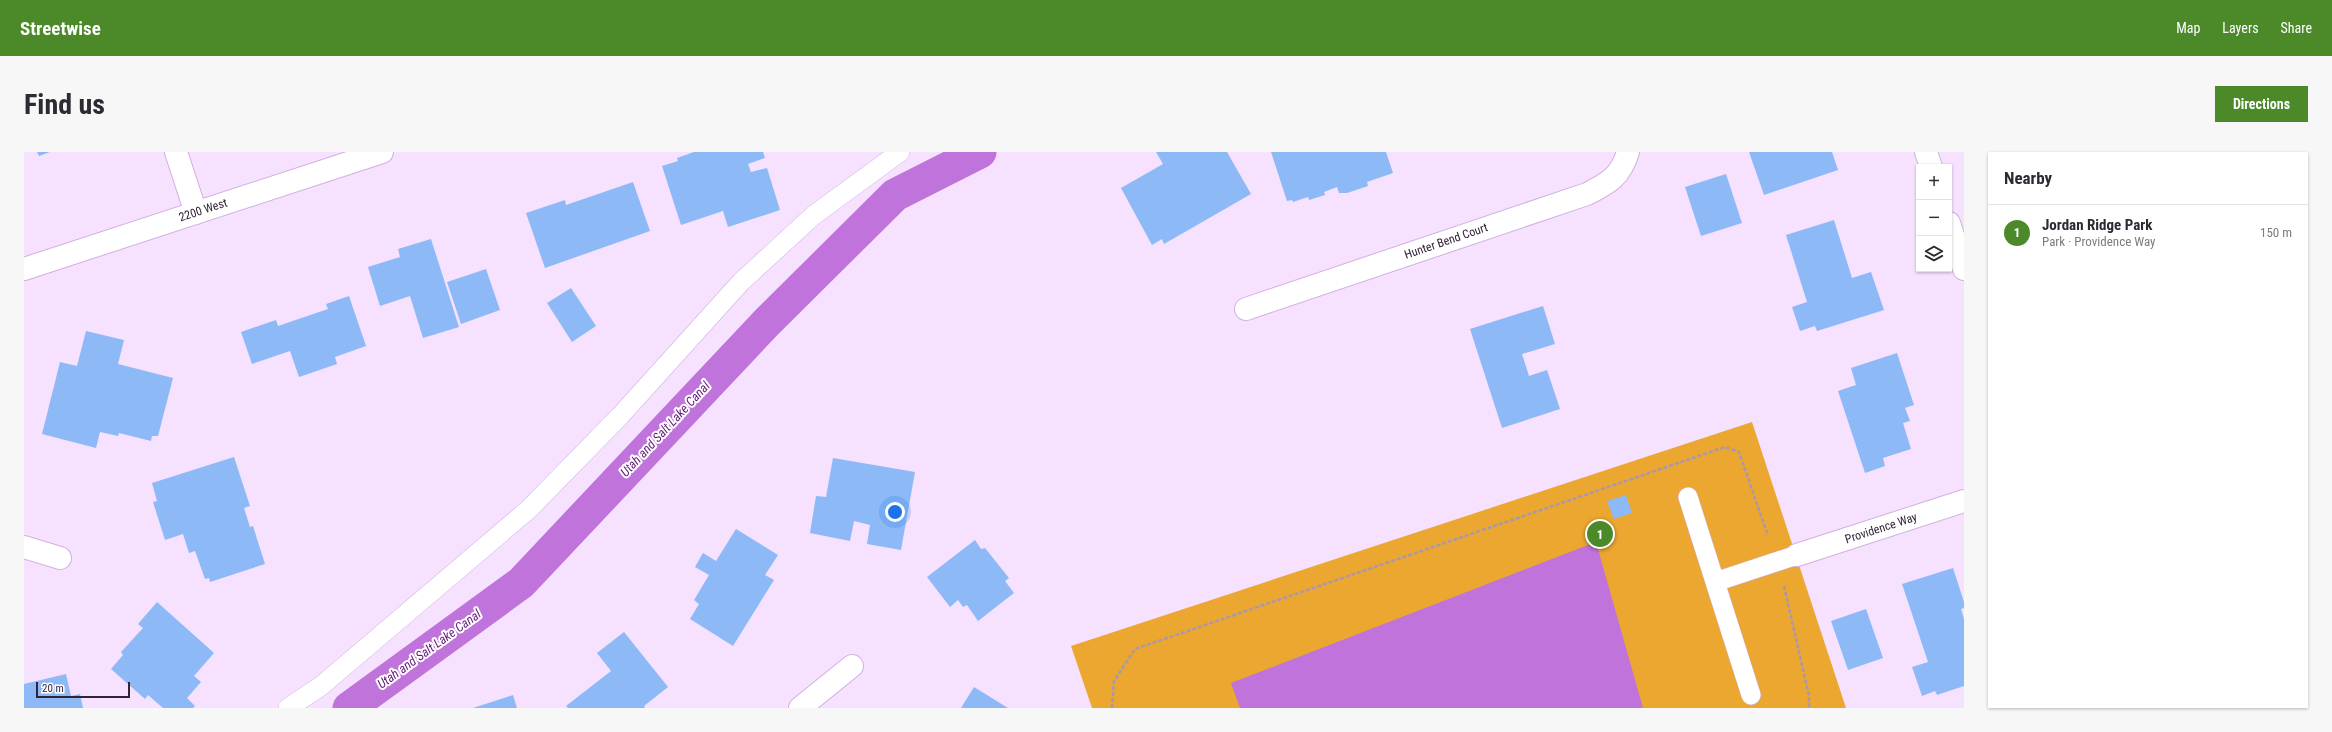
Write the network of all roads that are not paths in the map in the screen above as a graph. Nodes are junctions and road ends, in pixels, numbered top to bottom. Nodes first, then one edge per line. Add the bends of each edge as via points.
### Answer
1 (176, 152) edge
2 (382, 152) edge
3 (900, 152) edge
4 (1628, 152) edge
5 (1926, 152) edge
6 (1930, 164) edge
7 (196, 213) junction
8 (1952, 232) edge
9 (24, 269) edge
10 (1964, 269) edge
11 (1246, 309) dead end
12 (1688, 497) dead end
13 (1964, 500) edge
14 (24, 547) edge
15 (1797, 555) joint
16 (60, 558) dead end
17 (1715, 582) junction
18 (852, 666) dead end
19 (1751, 695) dead end
20 (288, 708) edge
21 (800, 708) edge

1 - 7 street
2 - 7 street, 2200 West
3 - 20 lane via 814,215 741,282 620,416 528,509 321,686
4 - 11 street, Hunter Bend Court via 1622,170 1612,180 1587,194
5 - 6 street
7 - 9 street, 2200 West
8 - 10 street
12 - 17 lane
13 - 15 street, Providence Way
14 - 16 street
15 - 17 lane
17 - 19 lane
18 - 21 street

